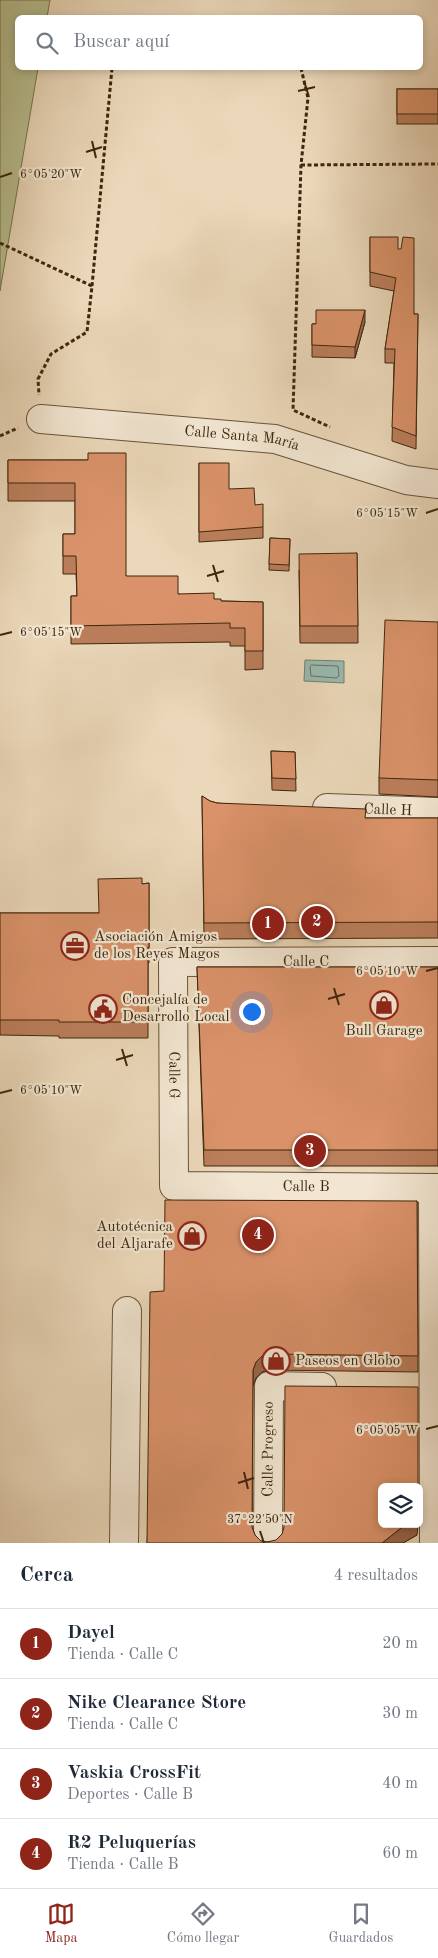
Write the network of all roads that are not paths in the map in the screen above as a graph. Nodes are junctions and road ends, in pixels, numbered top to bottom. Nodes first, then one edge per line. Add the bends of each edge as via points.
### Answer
1 (41, 419) road end
2 (438, 484) edge
3 (304, 807) edge
4 (438, 812) edge
5 (438, 961) edge
6 (174, 962) joint
7 (174, 1186) joint
8 (435, 1188) edge
9 (127, 1311) dead end
10 (346, 1387) edge
11 (404, 1388) edge
12 (433, 1388) junction
13 (436, 1426) edge
14 (124, 1543) edge
15 (268, 1543) edge
16 (434, 1543) edge

1 - 2 street, Calle Santa María via 275,439 406,480
3 - 4 street, Calle H
5 - 6 street, Calle C
6 - 7 street, Calle G
7 - 8 street, Calle B
8 - 12 street
9 - 14 street
10 - 15 street, Calle Progreso via 269,1386
11 - 12 street
12 - 13 street
13 - 16 street

